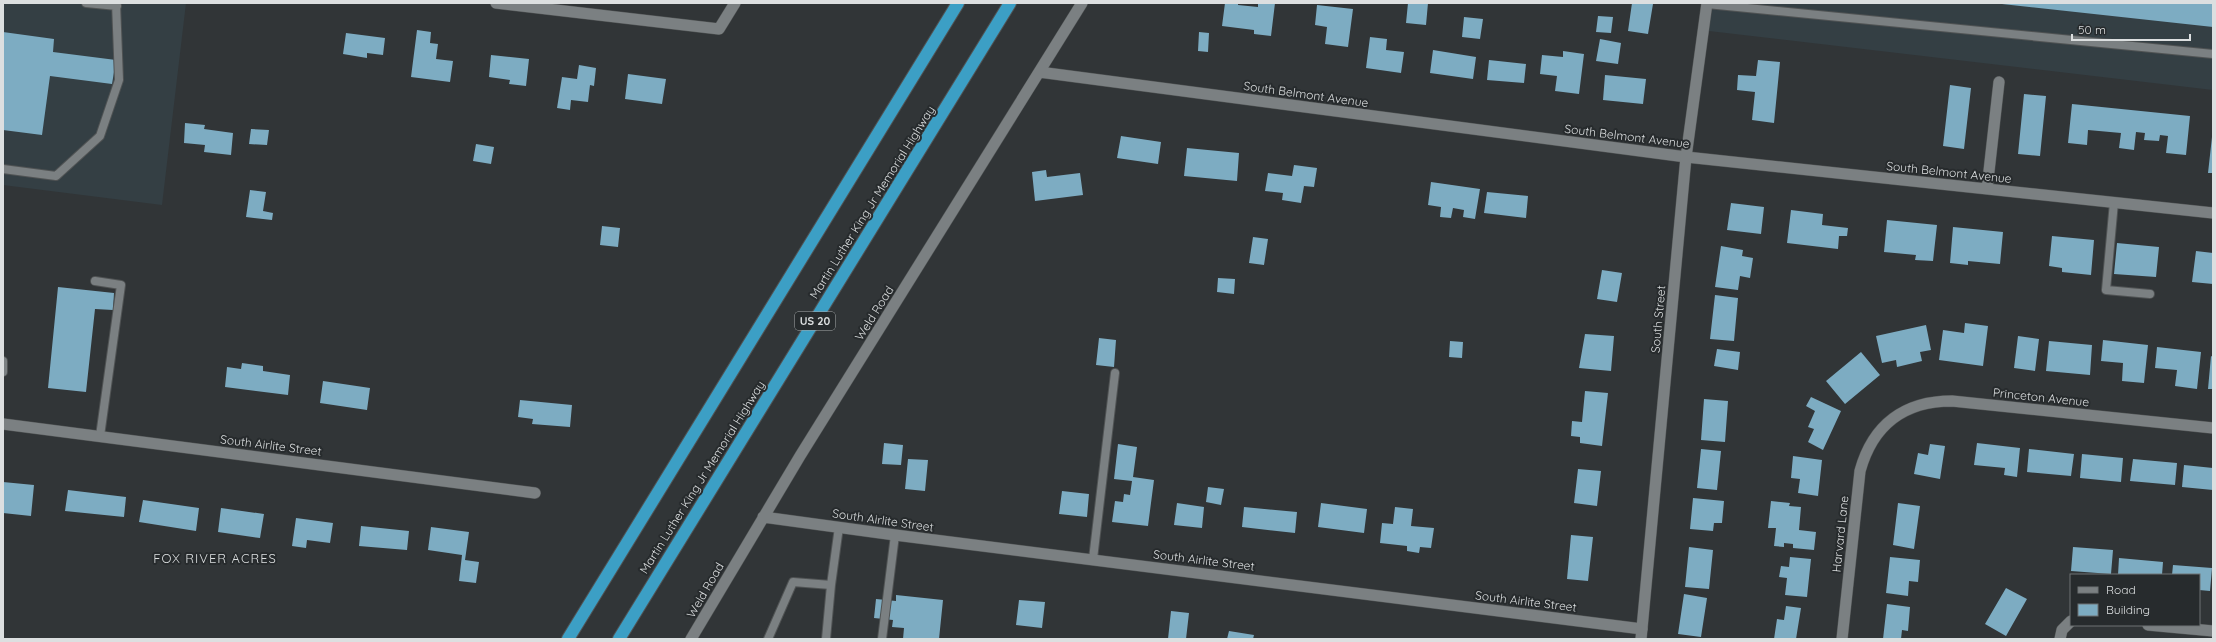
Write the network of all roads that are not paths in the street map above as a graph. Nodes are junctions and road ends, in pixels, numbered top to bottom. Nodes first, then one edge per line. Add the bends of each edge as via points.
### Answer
1 (86, 3) edge
2 (496, 3) edge
3 (736, 3) edge
4 (958, 3) edge
5 (1010, 3) edge
6 (1082, 3) edge
7 (1707, 4) edge
8 (116, 5) edge
9 (1738, 5) edge
10 (2213, 54) edge
11 (1039, 72) junction
12 (1999, 82) dead end
13 (1686, 158) junction
14 (3, 170) edge
15 (1987, 189) junction
16 (2114, 202) junction
17 (2213, 213) edge
18 (95, 281) dead end
19 (2150, 294) dead end
20 (3, 362) edge
21 (3, 372) edge
22 (1116, 373) dead end
23 (3, 424) edge
24 (2213, 428) edge
25 (1877, 435) joint
26 (100, 436) junction
27 (535, 493) dead end
28 (763, 517) junction
29 (839, 527) junction
30 (895, 535) junction
31 (1093, 559) junction
32 (831, 586) junction
33 (2070, 622) edge
34 (2159, 626) edge
35 (2213, 631) edge
36 (1642, 634) edge
37 (568, 639) edge
38 (619, 639) edge
39 (691, 639) edge
40 (768, 639) edge
41 (826, 639) edge
42 (882, 639) edge
43 (1842, 639) edge
44 (2060, 639) edge

1 - 8 lane
2 - 3 street via 719,29
4 - 37 highway
5 - 38 highway, Martin Luther King Jr Memorial Highway / US 20
6 - 11 street, Weld Road
7 - 9 lane
7 - 13 street, South Street
8 - 14 lane via 119,80 100,136 56,176
9 - 10 lane
11 - 13 street, South Belmont Avenue
11 - 28 street, Weld Road
12 - 15 street
13 - 15 street, South Belmont Avenue
13 - 36 street, South Street
15 - 16 street, South Belmont Avenue
16 - 17 street, South Belmont Avenue
16 - 19 lane via 2106,290
18 - 26 lane via 121,285
20 - 21 lane
22 - 31 lane
23 - 26 street, South Airlite Street
24 - 25 street, Princeton Avenue via 1936,401 1904,411
25 - 43 street, Harvard Lane via 1868,448 1860,471
26 - 27 street, South Airlite Street
28 - 29 street, South Airlite Street
28 - 39 street, Weld Road
29 - 30 street, South Airlite Street
29 - 32 lane
30 - 31 street, South Airlite Street
30 - 42 lane
31 - 36 street, South Airlite Street
32 - 40 lane via 793,582
32 - 41 lane
33 - 44 street via 2062,630
34 - 35 street

